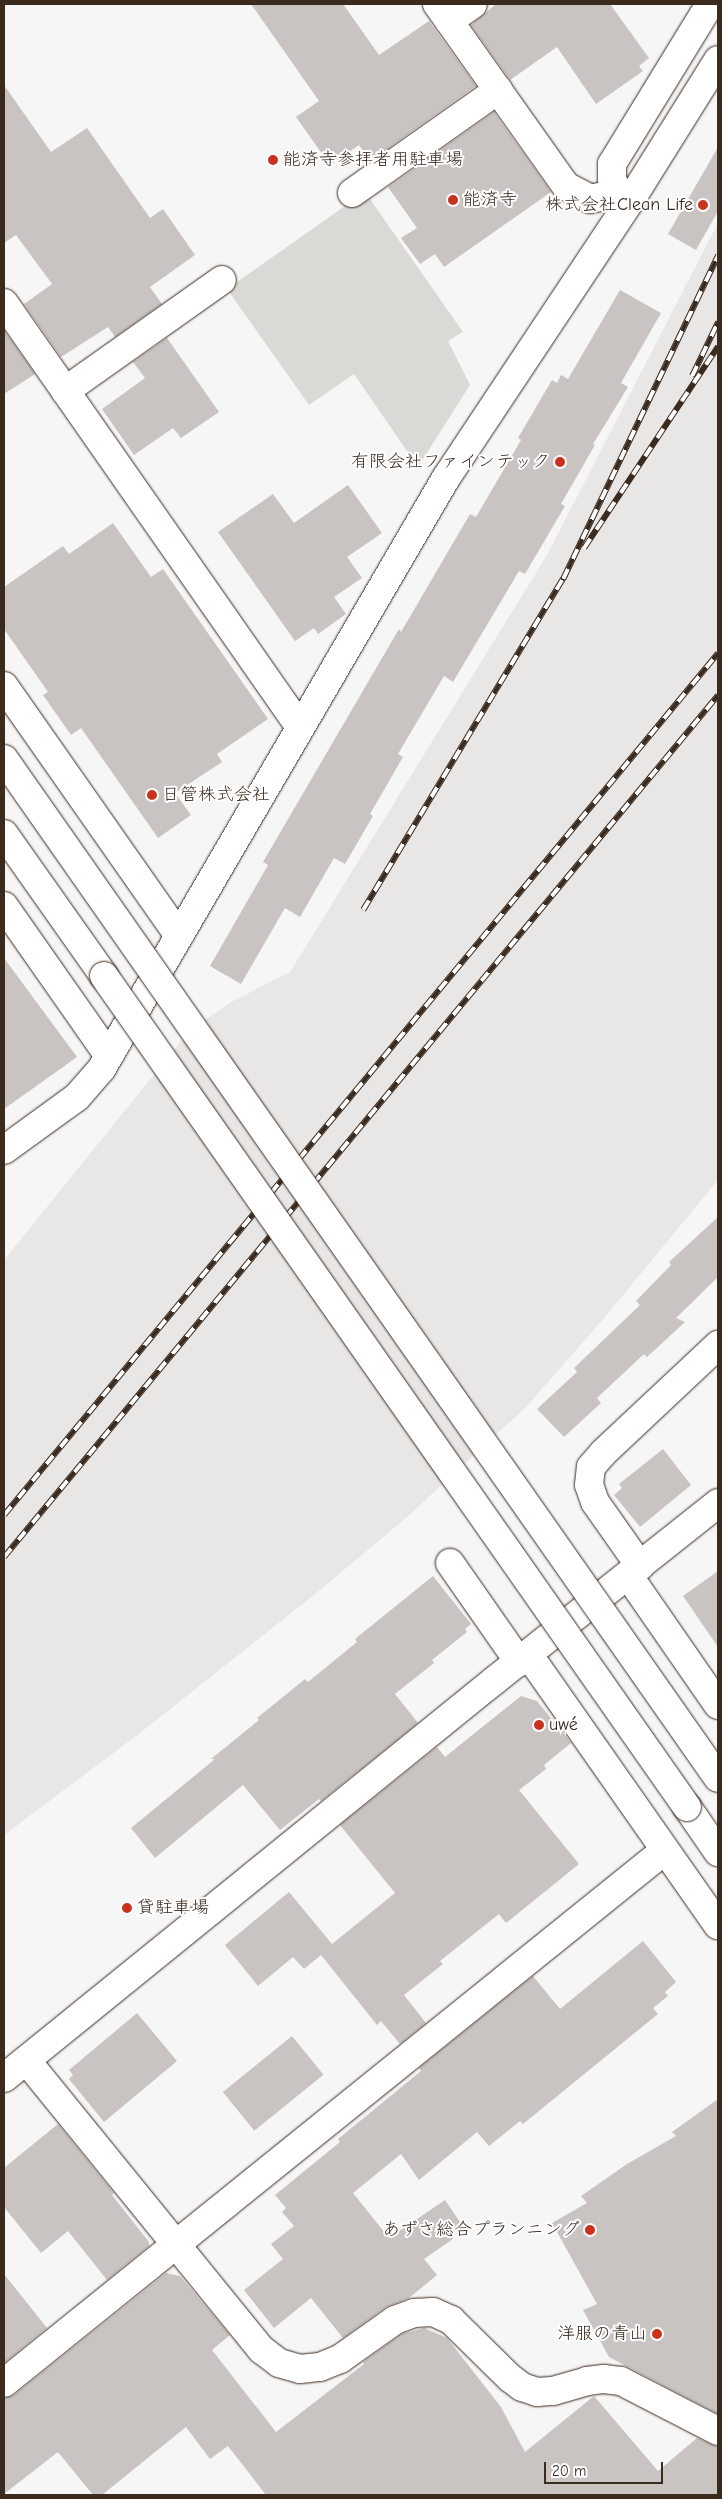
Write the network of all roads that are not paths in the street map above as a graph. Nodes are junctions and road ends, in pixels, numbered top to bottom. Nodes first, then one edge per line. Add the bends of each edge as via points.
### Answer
1 (473, 4) edge
2 (710, 4) edge
3 (443, 12) edge
4 (718, 60) edge
5 (498, 90) junction
6 (352, 192) dead end
7 (624, 197) junction
8 (222, 280) dead end
9 (4, 303) edge
10 (65, 390) junction
11 (4, 686) edge
12 (300, 726) junction
13 (4, 759) edge
14 (4, 834) edge
15 (4, 906) edge
16 (179, 936) junction
17 (109, 1056) junction
18 (4, 1150) edge
19 (718, 1345) edge
20 (718, 1503) edge
21 (450, 1564) dead end
22 (634, 1571) junction
23 (524, 1658) junction
24 (714, 1688) edge
25 (718, 1778) edge
26 (665, 1850) junction
27 (718, 1852) edge
28 (718, 1925) edge
29 (26, 2060) junction
30 (4, 2078) edge
31 (176, 2244) junction
32 (4, 2383) edge
33 (718, 2431) edge

1 - 3 street
2 - 7 street via 612,164 612,179
3 - 5 street
4 - 7 street
5 - 6 street
5 - 7 street via 566,186 590,199
7 - 12 street via 446,478
8 - 10 street
9 - 10 street
10 - 12 street
11 - 16 street
12 - 16 street
13 - 25 street, bridge
14 - 27 street, bridge
15 - 17 street
16 - 17 street
17 - 18 street via 77,1097
19 - 22 street via 591,1467 589,1485 595,1502
20 - 22 street
21 - 23 street
22 - 23 street
22 - 24 street
23 - 26 street
23 - 29 street
26 - 28 street
26 - 31 street
29 - 30 street
29 - 31 street
31 - 32 street
31 - 33 street via 262,2350 279,2363 300,2369 320,2368 395,2320 414,2313 433,2312 451,2320 522,2387 537,2392 587,2381 621,2381

